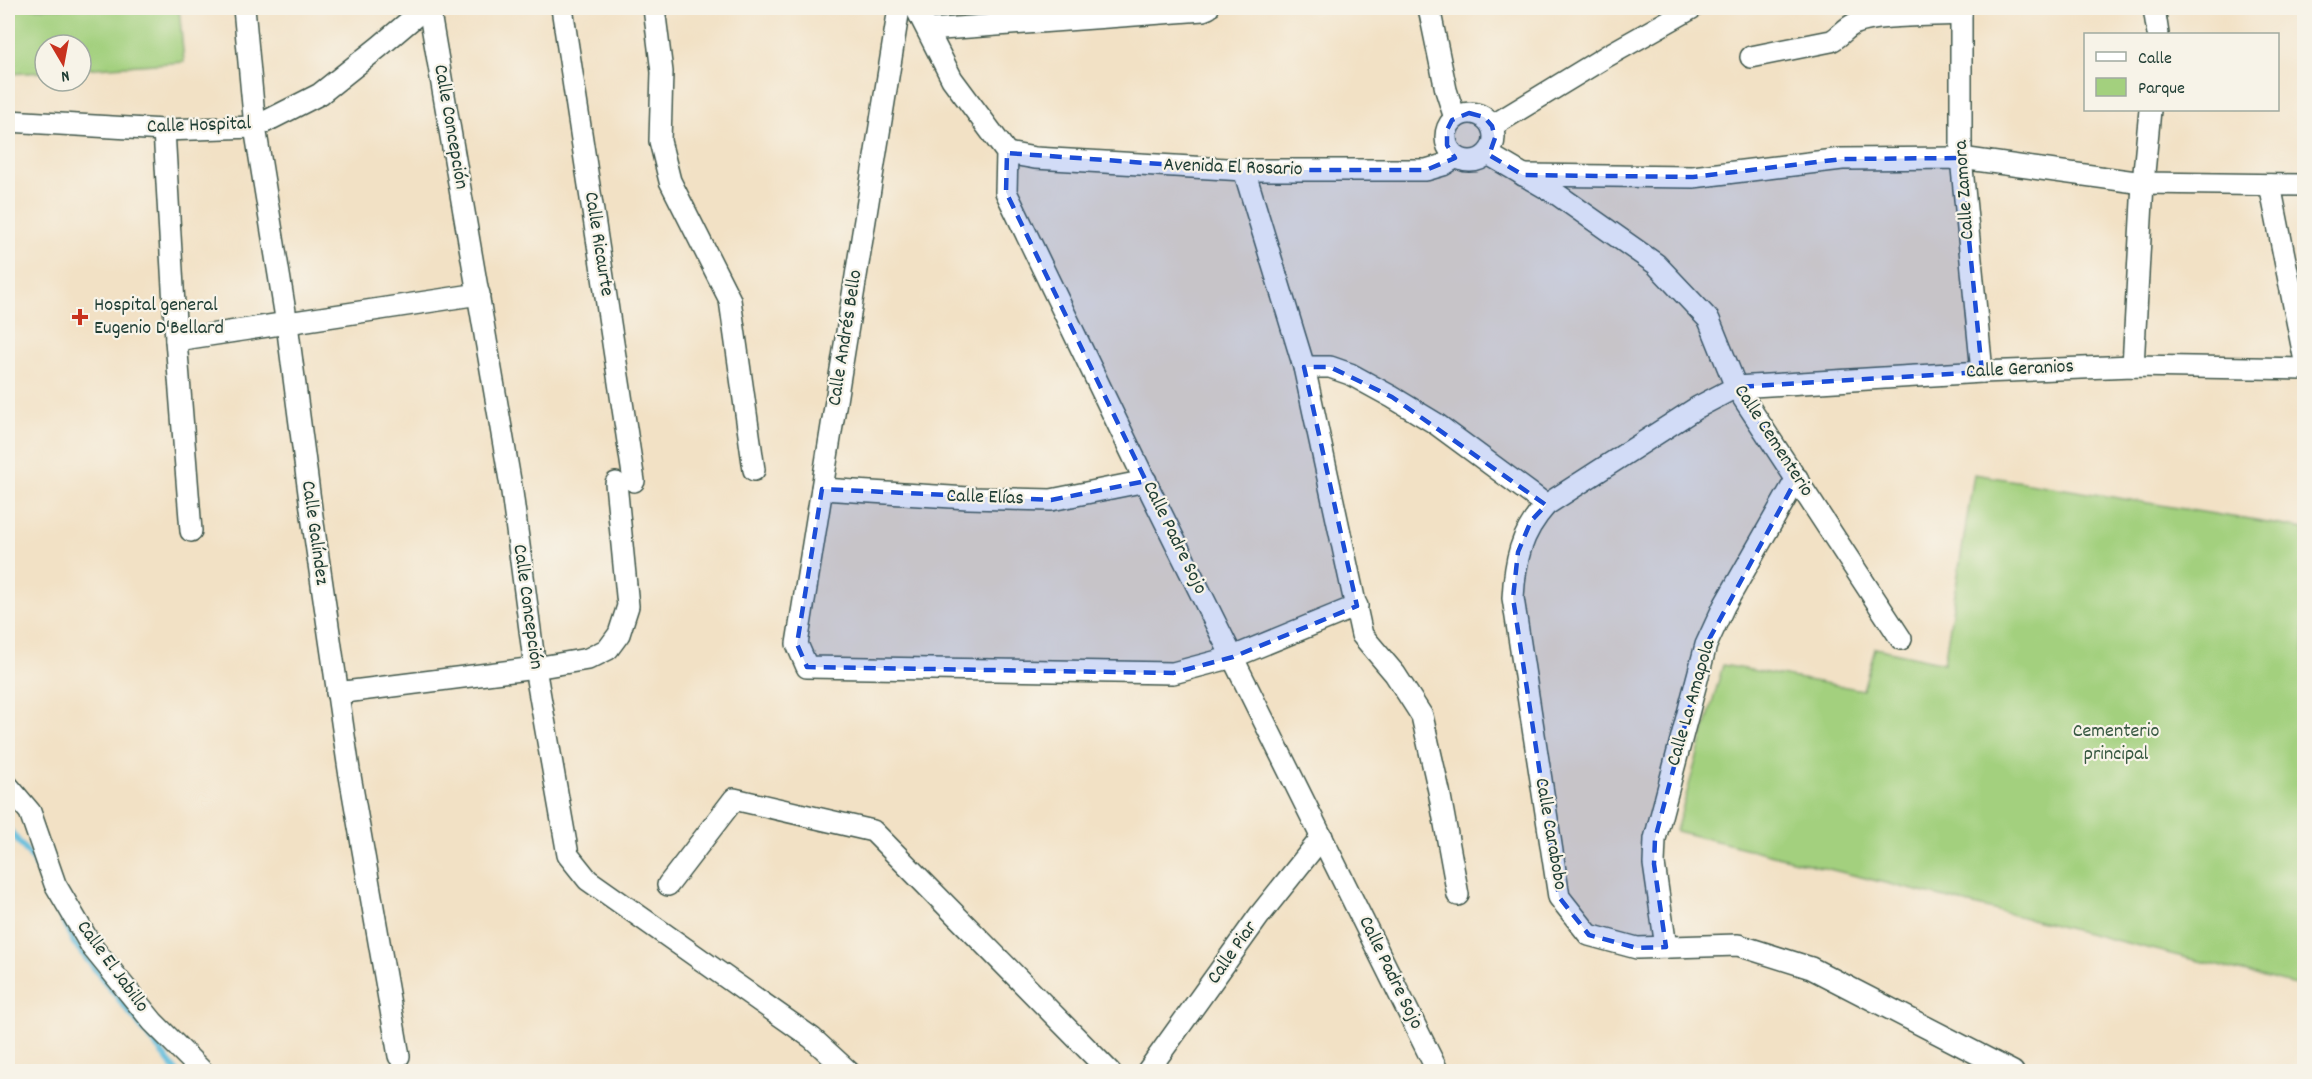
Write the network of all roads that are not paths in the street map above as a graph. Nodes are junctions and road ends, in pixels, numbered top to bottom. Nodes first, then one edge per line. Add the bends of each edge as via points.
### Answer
1 (244, 8) edge
2 (427, 8) edge
3 (562, 8) edge
4 (654, 8) edge
5 (899, 8) edge
6 (916, 8) edge
7 (1208, 8) edge
8 (1429, 8) edge
9 (1692, 8) edge
10 (2154, 8) edge
11 (1961, 11) edge
12 (928, 30) junction
13 (2158, 33) edge
14 (1751, 57) dead end
15 (2150, 111) edge
16 (1455, 118) junction
17 (8, 121) edge
18 (1492, 126) junction
19 (255, 127) junction
20 (164, 129) junction
21 (1007, 153) junction
22 (1488, 154) junction
23 (1456, 157) junction
24 (1961, 158) junction
25 (1244, 170) junction
26 (1523, 175) junction
27 (2143, 183) junction
28 (2270, 185) junction
29 (2304, 185) edge
30 (479, 294) junction
31 (287, 324) junction
32 (176, 340) junction
33 (2304, 356) edge
34 (2133, 366) junction
35 (1305, 367) junction
36 (2304, 369) edge
37 (1982, 372) junction
38 (1736, 387) junction
39 (753, 470) dead end
40 (1797, 478) junction
41 (1146, 481) junction
42 (822, 489) junction
43 (1546, 505) junction
44 (191, 531) dead end
45 (1357, 606) junction
46 (1901, 639) dead end
47 (1233, 657) junction
48 (535, 668) junction
49 (337, 693) junction
50 (8, 786) edge
51 (1322, 837) junction
52 (668, 885) dead end
53 (1458, 895) dead end
54 (1666, 947) junction
55 (399, 1056) dead end
56 (203, 1071) edge
57 (849, 1071) edge
58 (1110, 1071) edge
59 (1147, 1071) edge
60 (1438, 1071) edge
61 (2013, 1071) edge

1 - 19 street, Calle Galíndez
2 - 19 street, Calle Hospital via 320,94
2 - 30 street, Calle Concepción
3 - 48 street, Calle Ricaurte via 625,482 628,606 619,634 608,650 588,659
4 - 39 street via 662,72 660,141 670,181 730,300
5 - 42 street, Calle Andrés Bello
6 - 12 street
7 - 12 street
8 - 16 street
9 - 18 street
10 - 13 street
11 - 14 street via 1869,20 1851,25 1831,41
11 - 24 street, Calle Zamora
12 - 21 street via 952,79
15 - 27 street
16 - 18 street via 1477,114
16 - 23 street via 1446,137 1448,148
17 - 20 street, Calle Hospital
18 - 22 street via 1494,141
19 - 20 street, Calle Hospital
19 - 31 street, Calle Galíndez
20 - 32 street
21 - 25 street, Avenida El Rosario
21 - 41 street, Calle Padre Sojo via 1006,192
22 - 23 street, Avenida El Rosario via 1471,162
22 - 26 street, Calle Cementerio
23 - 25 street, Avenida El Rosario via 1426,170
24 - 26 street via 1842,159 1693,177
24 - 27 street
24 - 37 street, Calle Zamora
25 - 35 street
26 - 38 street, Calle Cementerio via 1656,264 1709,320
27 - 28 street
27 - 34 street
28 - 29 street
28 - 33 street
30 - 31 street
30 - 48 street, Calle Concepción via 512,492
31 - 32 street
31 - 49 street, Calle Galíndez
32 - 44 street
34 - 36 street, Calle Geranios
34 - 37 street, Calle Geranios
35 - 43 street via 1330,367 1392,397
35 - 45 street
37 - 38 street, Calle Geranios
38 - 40 street, Calle Cementerio
38 - 43 street, Calle Carabobo via 1698,407
40 - 46 street, Calle Cementerio
40 - 54 street, Calle La Amapola via 1706,645 1655,838 1654,864
41 - 42 street, Calle Elías via 1052,500
41 - 47 street, Calle Padre Sojo
42 - 47 street, Calle Andrés Bello via 797,644 807,668 1173,673
43 - 54 street, Calle Carabobo via 1531,521 1518,552 1513,598 1559,897 1589,935 1637,948
45 - 47 street
45 - 53 street via 1362,634 1395,674 1422,716
47 - 51 street, Calle Padre Sojo
48 - 49 street, Calle Ricaurte
48 - 57 street, Calle Concepción via 568,855 575,865 588,880 812,1038
49 - 55 street, Calle Galíndez
50 - 56 street, Calle El Jabillo via 30,812 55,884 92,947 153,1023
51 - 59 street, Calle Piar via 1259,916
51 - 60 street, Calle Padre Sojo
52 - 58 street via 734,799 873,831
54 - 61 street, Calle Carabobo via 1738,945 1811,968

